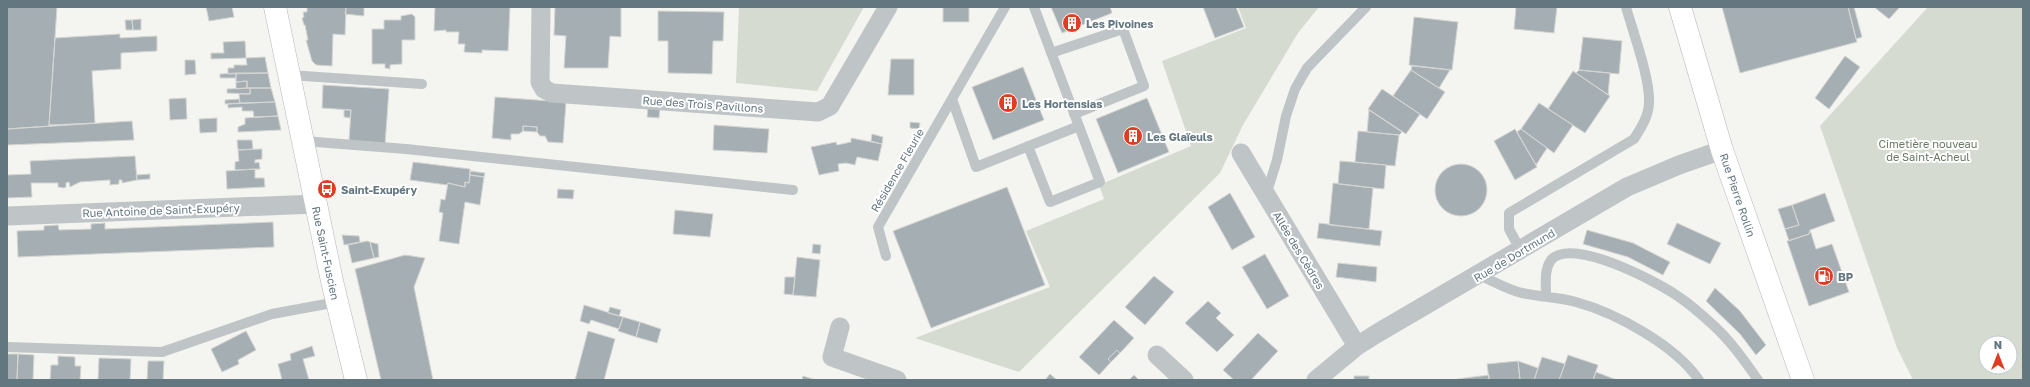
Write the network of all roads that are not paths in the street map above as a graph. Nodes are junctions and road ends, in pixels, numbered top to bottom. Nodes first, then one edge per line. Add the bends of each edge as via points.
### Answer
1 (275, 7) edge
2 (541, 7) edge
3 (888, 7) edge
4 (1005, 7) edge
5 (1034, 7) edge
6 (1366, 7) edge
7 (1626, 7) edge
8 (1680, 7) edge
9 (1052, 53) junction
10 (289, 74) junction
11 (422, 84) dead end
12 (952, 99) junction
13 (1074, 114) junction
14 (1079, 126) junction
15 (303, 141) junction
16 (1028, 146) junction
17 (1722, 150) junction
18 (1241, 153) dead end
19 (793, 190) dead end
20 (1266, 195) junction
21 (316, 204) junction
22 (7, 216) edge
23 (1520, 251) junction
24 (886, 256) dead end
25 (1479, 275) junction
26 (1546, 295) junction
27 (337, 302) junction
28 (840, 327) dead end
29 (1357, 346) junction
30 (7, 347) edge
31 (1157, 355) dead end
32 (356, 380) edge
33 (897, 380) edge
34 (1184, 380) edge
35 (1316, 380) edge
36 (1699, 380) edge
37 (1758, 380) edge
38 (1803, 380) edge

1 - 10 street, Rue Saint-Fuscien
2 - 3 street, Rue des Trois Pavillons via 540,82 552,93 818,112 830,106
4 - 12 lane, Résidence Fleurie
5 - 9 lane
6 - 20 lane via 1307,68 1295,90
7 - 23 lane via 1647,80 1649,103 1644,122 1634,139 1509,213 1509,229
8 - 17 street, Rue Pierre Rollin
9 - 13 lane
9 - 13 lane via 1123,29 1137,64 1144,86
10 - 11 lane
10 - 15 street, Rue Saint-Fuscien
12 - 16 lane via 976,167
12 - 24 lane, Résidence Fleurie via 878,227
13 - 14 lane
14 - 16 lane
14 - 16 lane via 1100,182 1050,202
15 - 19 lane
15 - 21 street, Rue Saint-Fuscien
17 - 23 street, Rue de Dortmund via 1627,187
17 - 38 street, Rue Pierre Rollin
18 - 20 street, Allée des Cèdres
20 - 29 street, Allée des Cèdres
21 - 22 street, Rue Antoine de Saint-Exupéry
21 - 27 street, Rue Saint-Fuscien
23 - 25 street, Rue de Dortmund
25 - 26 lane via 1521,293
25 - 29 street, Rue de Dortmund
26 - 36 lane via 1592,307 1628,323 1683,361
26 - 37 lane via 1546,269 1552,259 1563,253 1580,254 1618,265 1678,296 1696,310 1729,341
27 - 30 lane via 272,314 162,352
27 - 32 street, Rue Saint-Fuscien
28 - 33 street via 832,358
29 - 35 street, Rue de Dortmund
31 - 34 street

